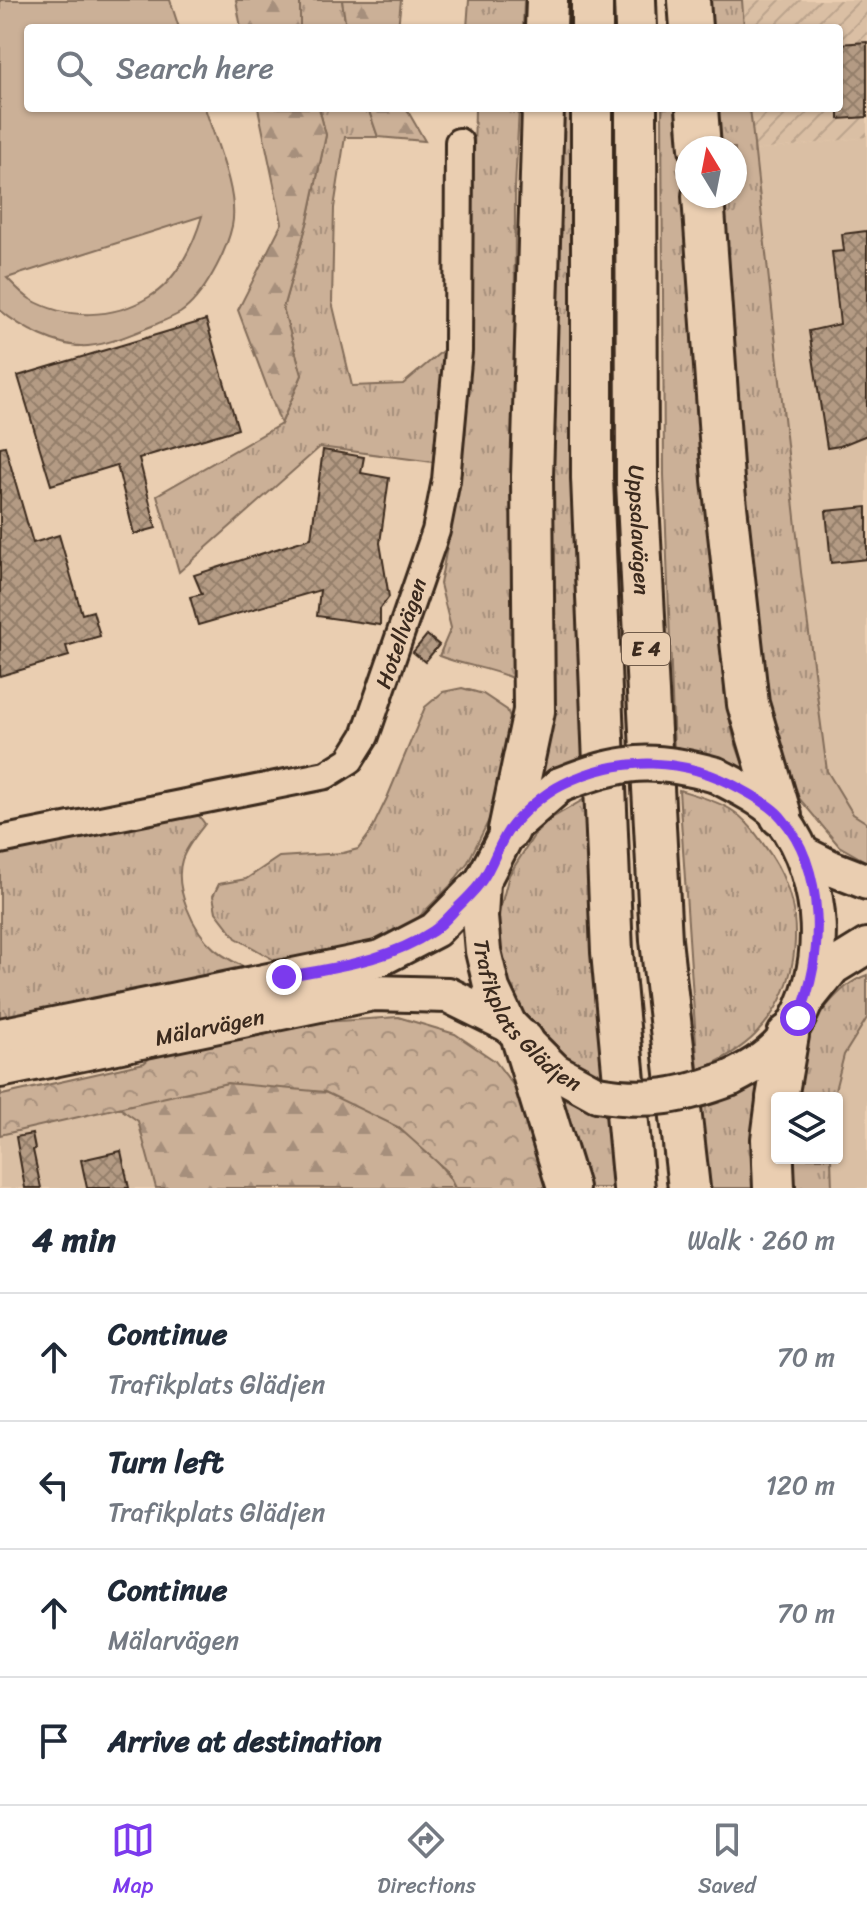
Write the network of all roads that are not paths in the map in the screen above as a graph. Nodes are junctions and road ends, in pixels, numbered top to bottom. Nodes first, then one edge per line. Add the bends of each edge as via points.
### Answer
1 (547, 0) edge
2 (592, 0) edge
3 (635, 0) edge
4 (689, 0) edge
5 (546, 24) edge
6 (592, 24) edge
7 (636, 24) edge
8 (691, 24) edge
9 (543, 112) edge
10 (592, 112) edge
11 (636, 112) edge
12 (697, 112) edge
13 (699, 136) edge
14 (459, 142) dead end
15 (704, 208) edge
16 (781, 816) junction
17 (509, 830) junction
18 (0, 840) edge
19 (803, 854) junction
20 (482, 882) junction
21 (867, 882) edge
22 (867, 946) edge
23 (796, 1020) junction
24 (516, 1033) junction
25 (0, 1036) edge
26 (0, 1070) edge
27 (779, 1092) edge
28 (773, 1164) edge
29 (568, 1188) edge
30 (634, 1188) edge
31 (689, 1188) edge
32 (774, 1188) edge

1 - 5 highway
2 - 6 highway
3 - 7 highway
4 - 8 highway
9 - 17 highway via 532,477 534,711
10 - 30 highway, Uppsalavägen / E 4 via 592,478 612,952
11 - 31 highway, Uppsalavägen / E 4 via 637,483 661,940
12 - 13 highway
14 - 18 street, Hotellvägen via 458,351 446,480 436,531 394,656 365,736 350,760 326,775
15 - 16 highway via 723,480 748,704
16 - 17 main road, Trafikplats Glädjen, bridge via 716,775 644,762 602,768 560,785
16 - 19 main road, Trafikplats Glädjen
17 - 20 main road, Trafikplats Glädjen
19 - 21 main road
19 - 23 main road, Trafikplats Glädjen via 818,952
20 - 24 main road, Trafikplats Glädjen via 483,951 492,989
20 - 25 main road, Mälarvägen via 435,930 381,958
22 - 23 main road via 833,967
23 - 24 main road, Trafikplats Glädjen, bridge via 759,1063 696,1092 658,1099 597,1094 555,1071
23 - 27 highway
24 - 26 main road, Mälarvägen via 448,995 373,993
24 - 29 highway
28 - 32 highway

